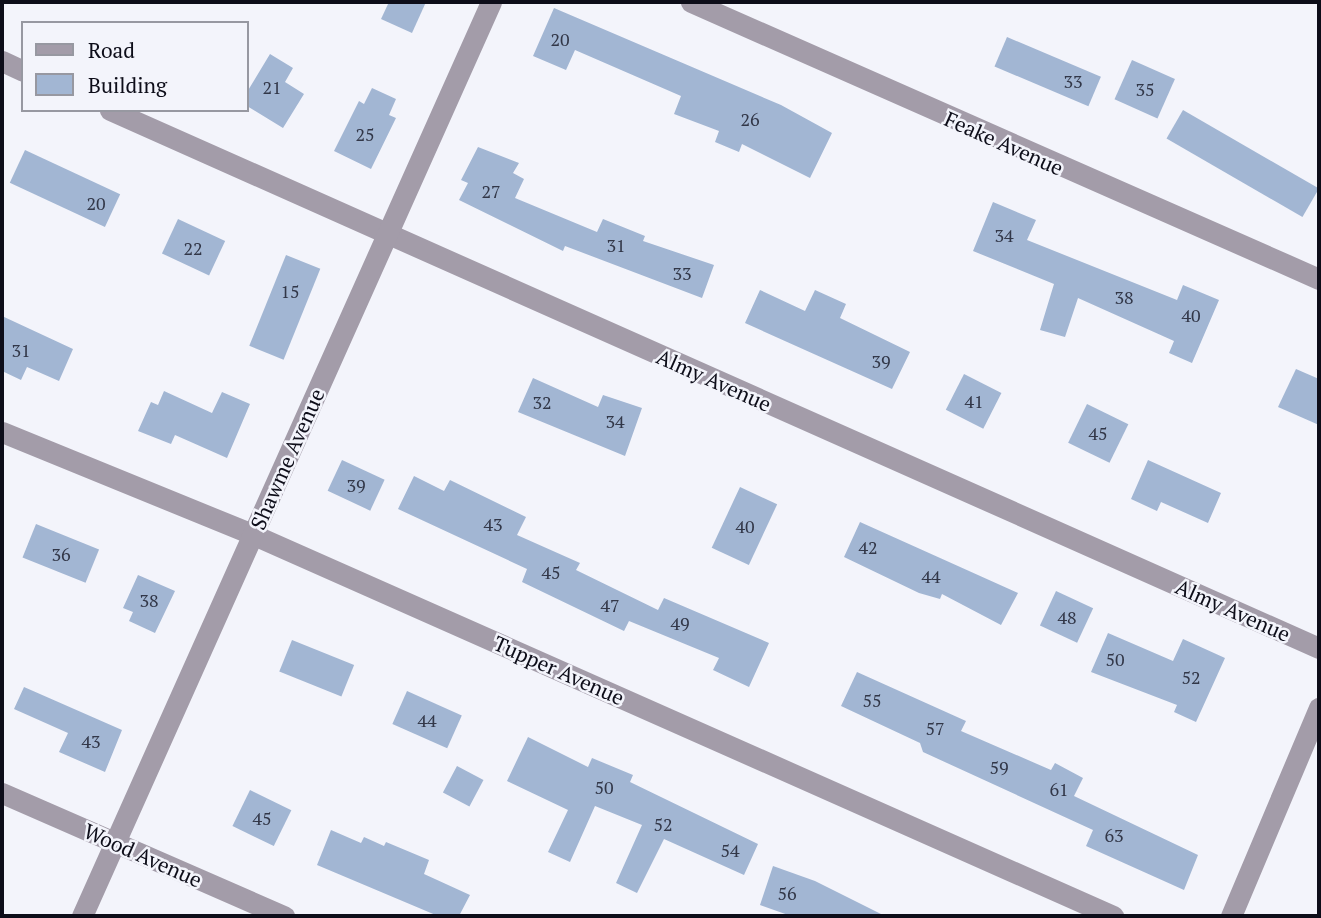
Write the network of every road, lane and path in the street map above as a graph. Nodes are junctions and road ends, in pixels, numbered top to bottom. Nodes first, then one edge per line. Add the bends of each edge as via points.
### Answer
1 (491, 2) edge
2 (691, 2) edge
3 (2, 61) edge
4 (21, 70) edge
5 (114, 112) edge
6 (385, 234) junction
7 (1319, 279) edge
8 (2, 432) edge
9 (254, 535) junction
10 (1319, 648) edge
11 (1319, 708) edge
12 (2, 793) edge
13 (115, 843) junction
14 (82, 916) edge
15 (284, 916) edge
16 (1112, 916) edge
17 (1231, 916) edge

1 - 6 street, Shawme Avenue
2 - 7 street, Feake Avenue
3 - 4 street
5 - 6 street, Almy Avenue
6 - 9 street, Shawme Avenue
6 - 10 street, Almy Avenue
8 - 9 street, Tupper Avenue
9 - 13 street, Shawme Avenue
9 - 16 street, Tupper Avenue
11 - 17 street
12 - 13 street, Wood Avenue
13 - 14 street, Shawme Avenue
13 - 15 street, Wood Avenue

